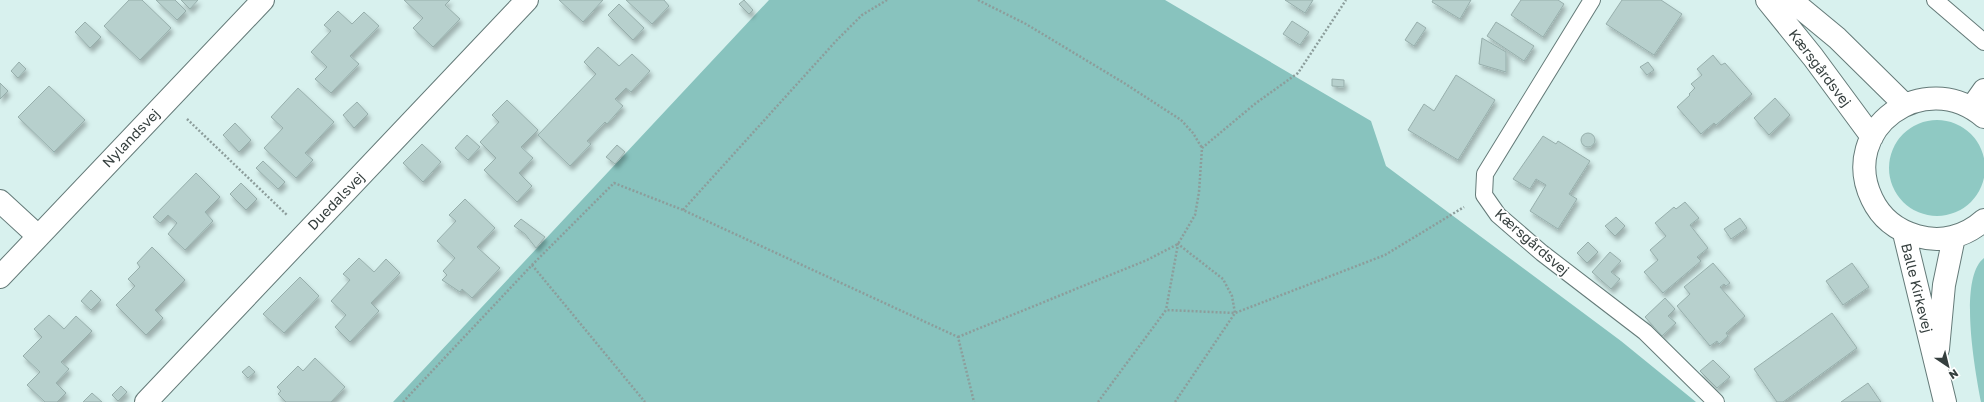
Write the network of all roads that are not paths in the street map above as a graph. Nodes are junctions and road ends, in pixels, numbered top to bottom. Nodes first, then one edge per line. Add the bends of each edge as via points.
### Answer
1 (262, 0) edge
2 (528, 0) edge
3 (1592, 0) edge
4 (1767, 0) edge
5 (1791, 0) edge
6 (1935, 0) edge
7 (1984, 42) edge
8 (1904, 104) junction
9 (1980, 105) edge
10 (1872, 137) junction
11 (0, 201) edge
12 (1984, 220) edge
13 (1904, 232) junction
14 (38, 236) junction
15 (1954, 237) junction
16 (0, 276) edge
17 (1937, 366) junction
18 (146, 402) edge
19 (1716, 402) edge
20 (1945, 402) edge

1 - 14 street, Nylandsvej
2 - 18 street, Duedalsvej
3 - 19 lane, Kærsgårdsvej via 1486,174 1484,195 1498,215 1542,253 1645,332
4 - 10 street, Kærsgårdsvej
5 - 8 street, Kærsgårdsvej via 1837,38
6 - 7 lane
8 - 9 street via 1926,98 1950,98
8 - 10 street via 1880,124
10 - 13 street via 1866,154 1864,173 1868,191 1876,208 1888,222
11 - 14 street
12 - 15 street via 1974,229
13 - 15 street via 1929,240
13 - 17 street, Balle Kirkevej
14 - 16 street, Nylandsvej
15 - 17 street, Balle Kirkevej via 1944,285
17 - 20 street, Balle Kirkevej

